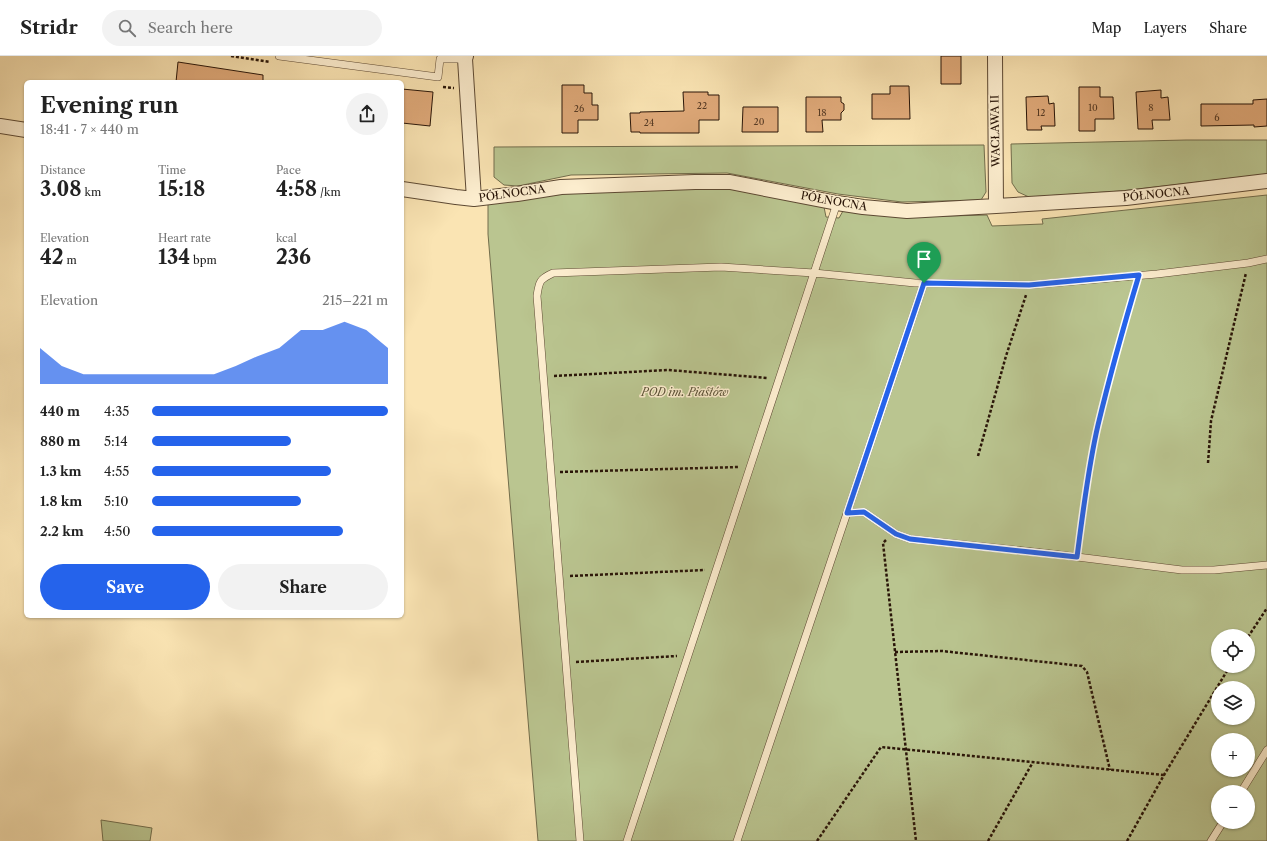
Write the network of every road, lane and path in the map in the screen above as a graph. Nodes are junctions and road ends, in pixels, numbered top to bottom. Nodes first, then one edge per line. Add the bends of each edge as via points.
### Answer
1 (279, 56) edge
2 (994, 56) edge
3 (465, 57) edge
4 (0, 126) edge
5 (24, 130) edge
6 (1267, 181) edge
7 (404, 189) edge
8 (474, 199) junction
9 (837, 203) junction
10 (996, 206) junction
11 (1267, 259) edge
12 (1248, 263) junction
13 (814, 273) junction
14 (1139, 275) junction
15 (924, 283) junction
16 (1029, 285) junction
17 (543, 376) junction
18 (779, 379) junction
19 (978, 456) dead end
20 (1208, 463) dead end
21 (751, 466) junction
22 (550, 472) junction
23 (847, 513) junction
24 (892, 531) junction
25 (1077, 557) junction
26 (1267, 565) edge
27 (717, 570) junction
28 (560, 576) junction
29 (1267, 608) edge
30 (1253, 629) edge
31 (895, 652) junction
32 (689, 655) junction
33 (566, 663) junction
34 (1226, 673) edge
35 (906, 749) junction
36 (1267, 750) edge
37 (1034, 762) junction
38 (1110, 770) junction
39 (1164, 775) junction
40 (1245, 785) edge
41 (1219, 829) edge
42 (580, 841) edge
43 (628, 841) edge
44 (737, 841) edge
45 (817, 841) edge
46 (916, 841) edge
47 (988, 841) edge
48 (1127, 841) edge
49 (1211, 841) edge

1 - 3 lane via 438,77 440,58
2 - 10 street, WACŁAWA II
3 - 8 street
4 - 5 street
6 - 10 street, PÓŁNOCNA via 1126,198
7 - 8 street, PÓŁNOCNA
8 - 9 street, PÓŁNOCNA via 561,187 730,182
9 - 10 street, PÓŁNOCNA via 907,210
9 - 13 lane
11 - 12 lane
12 - 14 lane
12 - 20 path via 1211,421
13 - 15 lane
13 - 17 lane via 721,267 553,273 542,278 538,285
13 - 18 lane
14 - 16 lane
14 - 25 path via 1098,425
15 - 16 lane
15 - 23 lane
16 - 19 path
17 - 18 path via 668,370
17 - 22 lane
18 - 21 lane
21 - 22 path
21 - 27 lane
22 - 28 lane
23 - 24 lane via 864,512
23 - 44 lane
24 - 25 lane via 910,539
24 - 31 path via 883,543
25 - 26 lane via 1182,570
27 - 28 path
27 - 32 lane
28 - 33 lane
29 - 30 path
31 - 35 path
31 - 38 path via 942,651 1082,666 1087,672
32 - 33 path
32 - 43 lane
33 - 42 lane
34 - 39 path
35 - 37 path
35 - 45 path via 881,747
35 - 46 path
36 - 40 lane
37 - 38 path
37 - 47 path
38 - 39 path
39 - 48 path
41 - 49 lane

